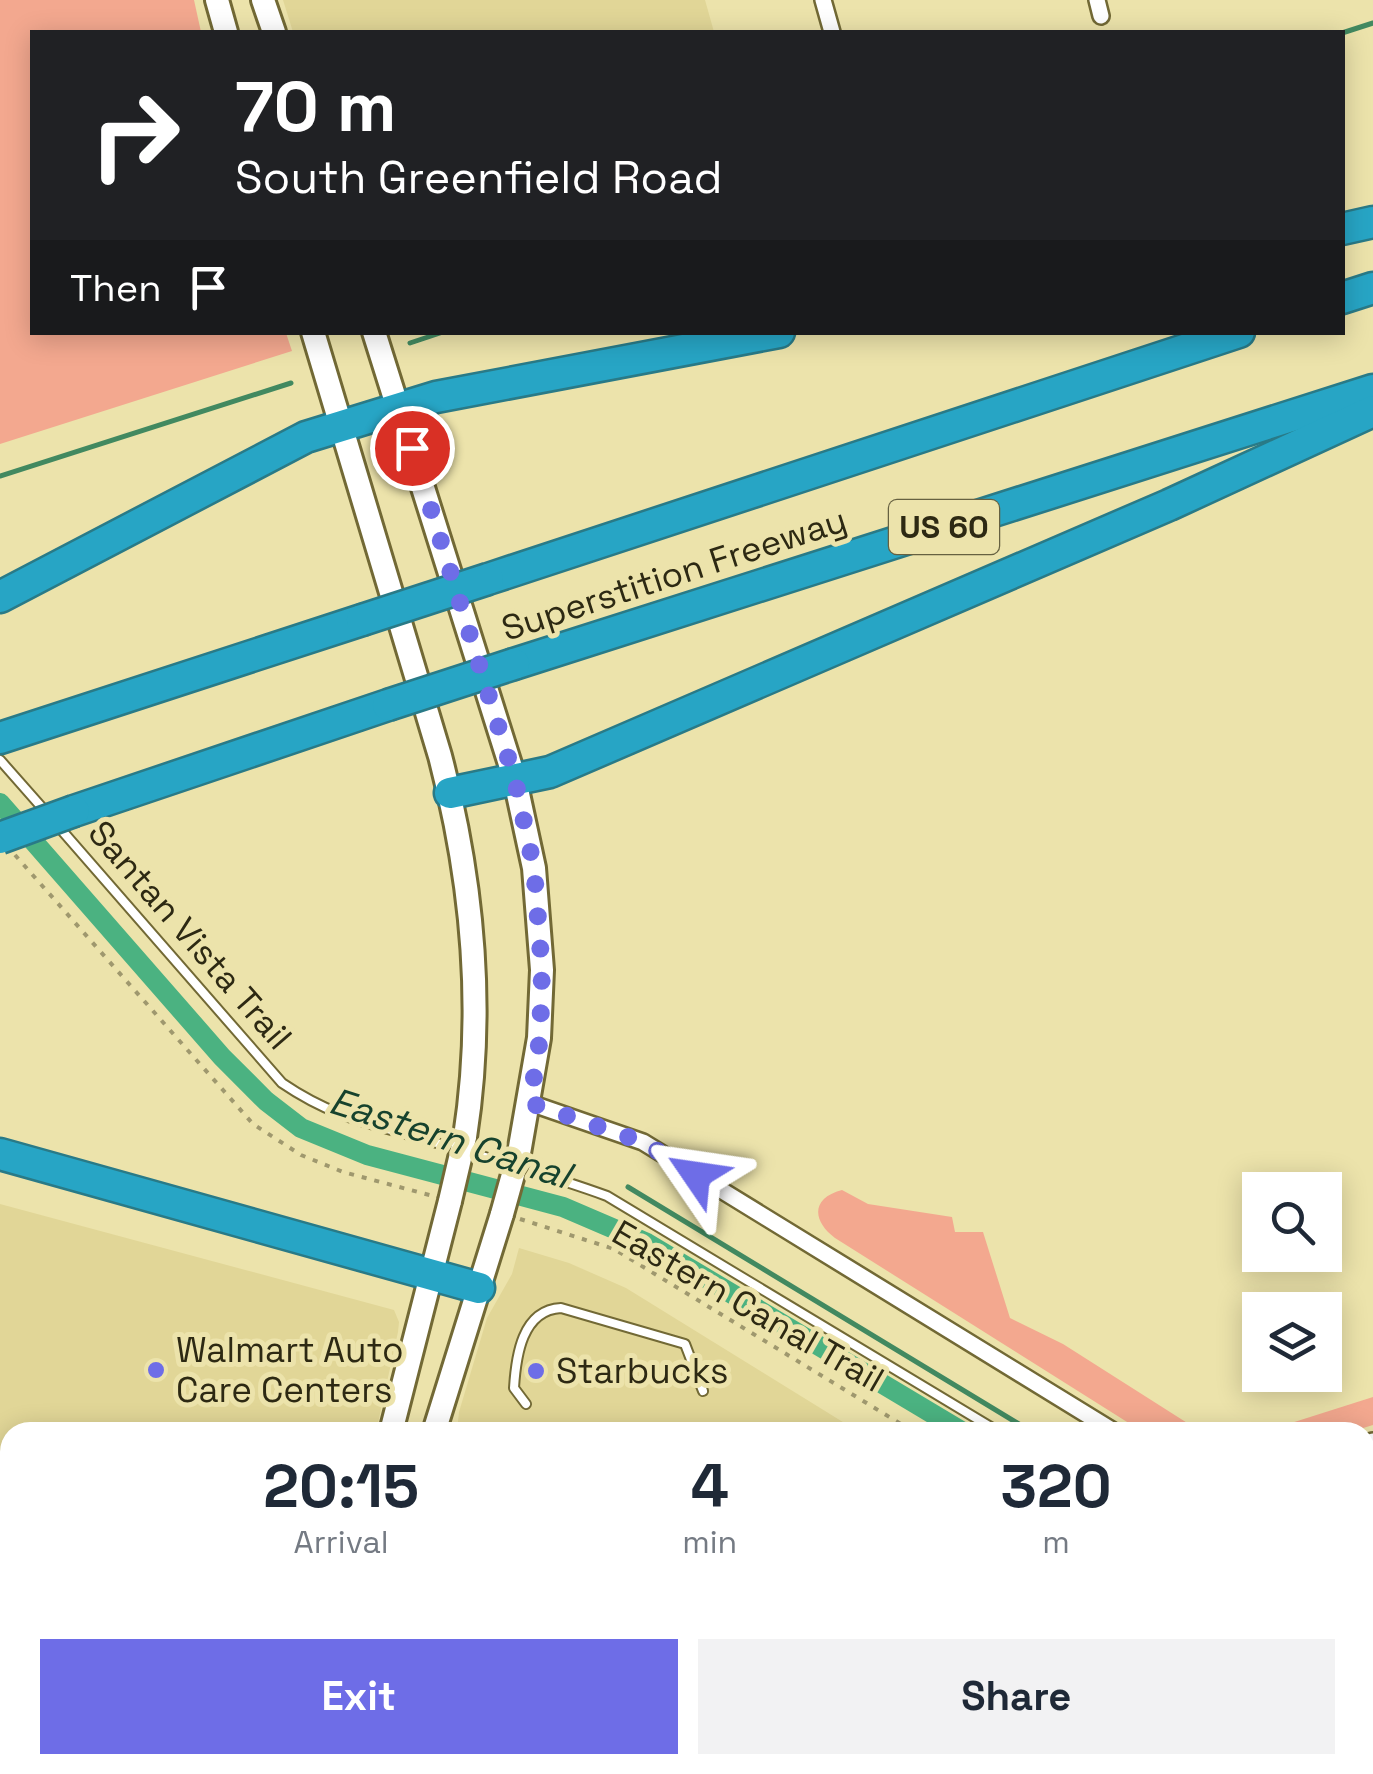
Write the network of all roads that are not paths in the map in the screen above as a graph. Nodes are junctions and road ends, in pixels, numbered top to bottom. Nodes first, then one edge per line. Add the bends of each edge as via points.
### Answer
1 (216, 0) edge
2 (263, 0) edge
3 (823, 0) edge
4 (225, 30) edge
5 (273, 30) edge
6 (831, 30) edge
7 (1373, 222) edge
8 (1345, 227) edge
9 (1373, 288) edge
10 (1345, 297) edge
11 (314, 335) edge
12 (375, 335) edge
13 (763, 335) edge
14 (1229, 335) edge
15 (1373, 390) edge
16 (399, 408) junction
17 (1373, 411) edge
18 (339, 426) junction
19 (0, 597) edge
20 (0, 738) edge
21 (0, 760) edge
22 (515, 780) junction
23 (450, 794) junction
24 (6, 845) edge
25 (530, 1103) junction
26 (0, 1154) edge
27 (431, 1275) junction
28 (479, 1288) junction
29 (703, 1392) dead end
30 (526, 1404) dead end
31 (394, 1422) edge
32 (437, 1422) edge
33 (982, 1422) edge
34 (1099, 1422) edge

1 - 4 main road
2 - 5 main road
3 - 6 street
7 - 8 highway
9 - 10 highway
11 - 18 main road
12 - 16 main road
13 - 16 highway
14 - 20 highway, Superstition Freeway / US 60, bridge
15 - 24 highway, Superstition Freeway / US 60, bridge via 388,705 74,811
16 - 18 highway
16 - 22 main road
17 - 22 highway via 566,766
18 - 19 highway via 306,437
18 - 23 main road
21 - 33 lane, Santan Vista Trail via 282,1084 354,1122 607,1196
22 - 23 highway
22 - 25 main road via 534,868 542,970
23 - 27 main road, bridge via 474,958 473,1065 464,1136
25 - 28 main road, bridge
25 - 34 street via 643,1142
26 - 27 highway
27 - 28 highway
27 - 31 main road
28 - 32 main road
29 - 30 lane via 685,1344 551,1308 527,1327 514,1388

